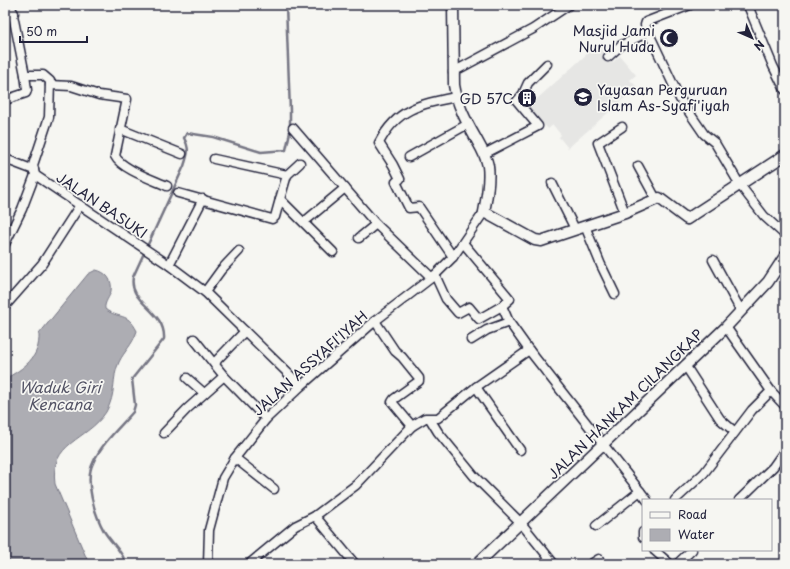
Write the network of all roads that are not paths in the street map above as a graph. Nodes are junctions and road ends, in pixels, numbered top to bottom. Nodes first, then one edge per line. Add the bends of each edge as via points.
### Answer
1 (453, 5) edge
2 (569, 5) edge
3 (690, 5) edge
4 (749, 6) edge
5 (12, 9) edge
6 (5, 17) edge
7 (648, 32) junction
8 (608, 57) dead end
9 (547, 64) dead end
10 (453, 72) junction
11 (25, 75) junction
12 (50, 85) junction
13 (785, 90) edge
14 (456, 97) junction
15 (5, 100) edge
16 (468, 124) junction
17 (293, 128) dead end
18 (622, 128) dead end
19 (120, 129) junction
20 (182, 154) dead end
21 (484, 154) junction
22 (785, 155) edge
23 (409, 157) dead end
24 (5, 159) edge
25 (214, 159) dead end
26 (300, 163) dead end
27 (638, 166) dead end
28 (34, 172) junction
29 (287, 175) junction
30 (552, 183) dead end
31 (740, 185) junction
32 (167, 186) dead end
33 (345, 188) junction
34 (178, 193) dead end
35 (204, 199) junction
36 (280, 199) junction
37 (656, 199) junction
38 (80, 205) junction
39 (484, 212) junction
40 (625, 213) junction
41 (304, 222) junction
42 (376, 224) junction
43 (585, 226) junction
44 (575, 229) junction
45 (785, 235) edge
46 (358, 238) dead end
47 (5, 244) edge
48 (464, 244) junction
49 (239, 251) dead end
50 (332, 252) dead end
51 (453, 257) junction
52 (713, 260) dead end
53 (783, 263) edge
54 (169, 265) junction
55 (433, 276) junction
56 (205, 292) junction
57 (615, 294) dead end
58 (5, 306) edge
59 (502, 306) junction
60 (741, 311) junction
61 (375, 322) junction
62 (509, 322) junction
63 (726, 327) junction
64 (245, 331) junction
65 (194, 339) dead end
66 (472, 340) dead end
67 (529, 350) junction
68 (215, 364) junction
69 (685, 365) junction
70 (224, 376) junction
71 (187, 378) dead end
72 (300, 386) junction
73 (476, 387) junction
74 (771, 391) junction
75 (204, 393) junction
76 (785, 406) edge
77 (266, 419) junction
78 (430, 419) junction
79 (412, 426) junction
80 (735, 432) junction
81 (164, 433) dead end
82 (602, 444) junction
83 (520, 450) dead end
84 (785, 450) edge
85 (234, 458) junction
86 (274, 489) dead end
87 (640, 490) junction
88 (646, 499) edge
89 (676, 499) edge
90 (740, 499) edge
91 (315, 516) junction
92 (521, 523) junction
93 (596, 526) dead end
94 (655, 551) edge
95 (691, 551) edge
96 (599, 559) dead end
97 (208, 564) edge
98 (249, 564) edge
99 (355, 564) edge
100 (477, 564) edge
101 (554, 564) edge
102 (591, 564) edge
103 (670, 564) edge
104 (677, 564) edge

1 - 10 street
2 - 10 street via 533,29
3 - 7 street via 646,22
4 - 13 street
5 - 6 street
5 - 11 street
7 - 8 street via 620,46
7 - 31 street via 680,99 704,134 714,143
9 - 21 street via 528,83 517,101 538,126
10 - 14 street
11 - 12 street via 43,75 47,77
11 - 15 street via 28,90 26,93
12 - 19 street via 71,86 99,95 127,99
12 - 28 street via 49,117
14 - 16 street
14 - 51 street via 407,110 395,121 379,143 400,178 396,182 409,208 419,207
16 - 21 street
16 - 23 street
17 - 33 street
18 - 40 street via 598,144
19 - 20 street
19 - 32 street via 115,156 117,160
21 - 39 street via 488,177
22 - 31 street
24 - 28 street, JALAN BASUKI
25 - 29 street
26 - 29 street
27 - 37 street
28 - 38 street, JALAN BASUKI
28 - 47 street via 22,209
29 - 36 street
30 - 44 street
31 - 37 street via 687,219 662,200
31 - 45 street via 764,216
33 - 41 street
33 - 42 street
34 - 35 street
35 - 36 street via 272,218
35 - 54 street
36 - 41 street
37 - 40 street
38 - 54 street, JALAN BASUKI
38 - 58 street via 42,264
39 - 44 street via 535,240 549,239
39 - 48 street, JALAN ASSYAFI'IYAH
40 - 43 street
41 - 50 street
42 - 46 street
42 - 55 street
43 - 44 street
43 - 57 street
48 - 51 street, JALAN ASSYAFI'IYAH
48 - 59 street via 510,296
49 - 56 street
51 - 55 street, JALAN ASSYAFI'IYAH
52 - 60 street
53 - 60 street, JALAN HANKAM CILANGKAP
54 - 56 street, JALAN BASUKI
55 - 59 street via 446,299 458,313 469,307 479,319
55 - 61 street, JALAN ASSYAFI'IYAH
56 - 64 street, JALAN BASUKI
59 - 62 street
60 - 63 street, JALAN HANKAM CILANGKAP
61 - 72 street, JALAN ASSYAFI'IYAH
61 - 79 street via 419,380 392,401
62 - 66 street via 487,330
62 - 67 street
63 - 69 street, JALAN HANKAM CILANGKAP
63 - 74 street
64 - 68 street
64 - 72 street, JALAN BASUKI
65 - 68 street
67 - 73 street
67 - 82 street
68 - 70 street
69 - 80 street via 720,419
69 - 82 street, JALAN HANKAM CILANGKAP
70 - 75 street
70 - 77 street
71 - 75 street
72 - 77 street, JALAN ASSYAFI'IYAH
73 - 78 street via 438,418
73 - 83 street
74 - 76 street
74 - 80 street
75 - 81 street
77 - 85 street, JALAN ASSYAFI'IYAH
78 - 79 street via 425,418
78 - 92 street via 474,476
79 - 91 street via 356,485
80 - 89 street via 704,473
82 - 87 street
82 - 92 street, JALAN HANKAM CILANGKAP
84 - 90 street via 773,467
85 - 86 street
85 - 97 street, JALAN ASSYAFI'IYAH via 223,478 209,530
87 - 88 street
87 - 93 street
91 - 98 street via 295,526
91 - 99 street
92 - 100 street, JALAN HANKAM CILANGKAP
92 - 101 street
94 - 103 street
95 - 104 street
96 - 102 street

